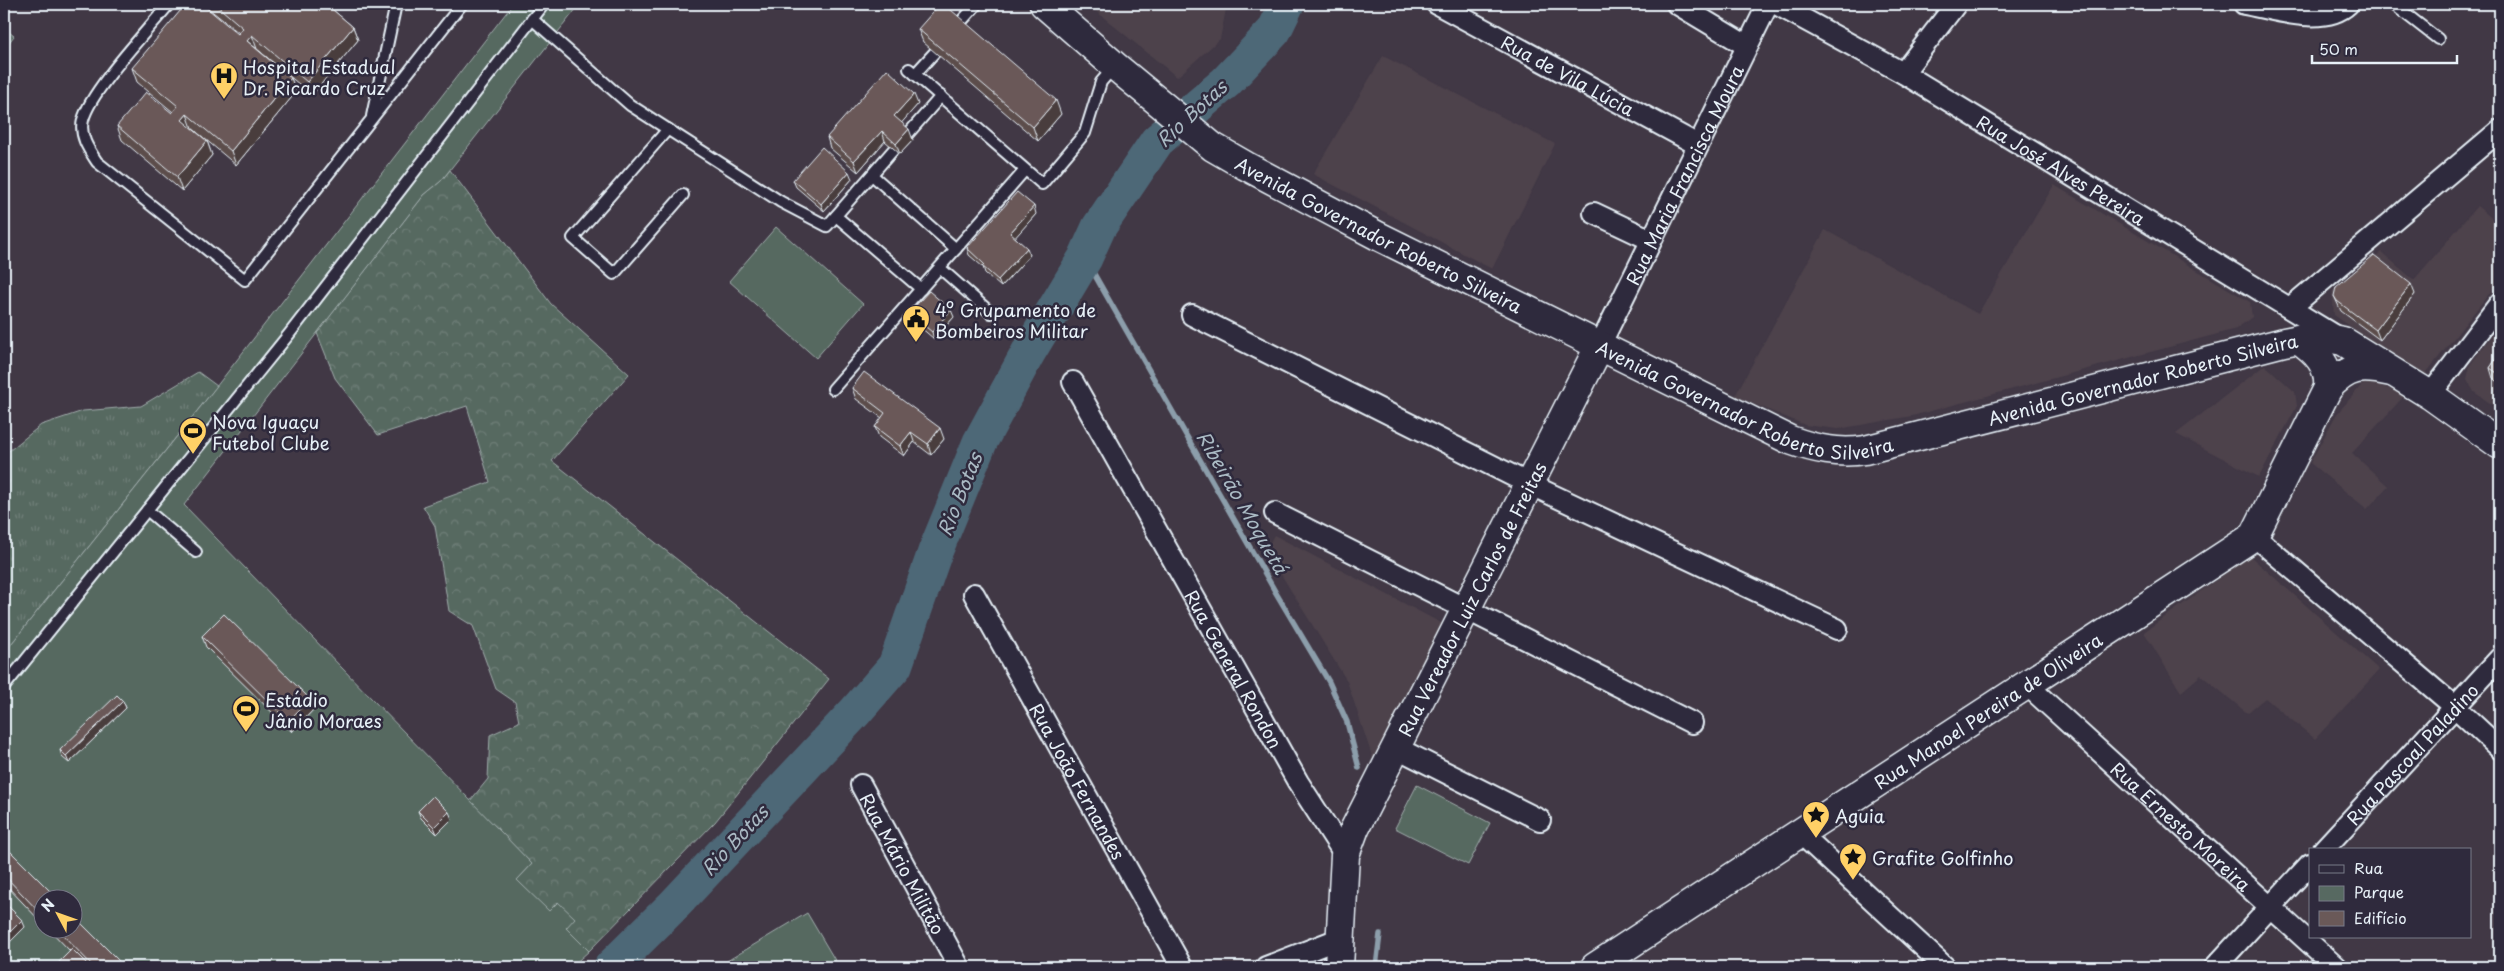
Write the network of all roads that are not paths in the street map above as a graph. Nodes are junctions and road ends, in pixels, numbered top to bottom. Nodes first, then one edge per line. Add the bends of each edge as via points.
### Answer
1 (169, 4) edge
2 (396, 4) edge
3 (462, 4) edge
4 (544, 4) edge
5 (977, 4) edge
6 (1044, 4) edge
7 (1437, 4) edge
8 (1677, 4) edge
9 (1768, 4) edge
10 (1776, 4) edge
11 (1956, 4) edge
12 (2244, 4) edge
13 (2348, 4) edge
14 (2393, 4) edge
15 (532, 18) junction
16 (958, 25) edge
17 (2438, 39) dead end
18 (1747, 46) junction
19 (935, 52) edge
20 (1115, 66) junction
21 (1903, 73) junction
22 (941, 96) junction
23 (372, 120) junction
24 (668, 129) junction
25 (2500, 130) edge
26 (907, 135) edge
27 (1698, 145) junction
28 (894, 149) edge
29 (1026, 170) junction
30 (872, 175) junction
31 (683, 195) dead end
32 (1594, 213) dead end
33 (836, 216) junction
34 (1651, 240) junction
35 (956, 249) junction
36 (940, 268) junction
37 (921, 289) junction
38 (2500, 303) edge
39 (2290, 308) junction
40 (991, 313) dead end
41 (1192, 315) dead end
42 (2298, 339) junction
43 (2343, 341) junction
44 (1600, 345) junction
45 (2397, 374) junction
46 (1073, 382) dead end
47 (2328, 388) junction
48 (833, 389) dead end
49 (2430, 394) junction
50 (2500, 445) edge
51 (1529, 484) junction
52 (147, 510) junction
53 (1275, 513) dead end
54 (2254, 536) junction
55 (196, 552) dead end
56 (974, 594) dead end
57 (1465, 610) junction
58 (1837, 629) dead end
59 (2500, 658) edge
60 (2027, 685) junction
61 (4, 687) edge
62 (2455, 706) junction
63 (1692, 723) dead end
64 (1395, 747) junction
65 (2500, 749) edge
66 (861, 785) dead end
67 (1540, 820) dead end
68 (1800, 833) junction
69 (2325, 848) edge
70 (1346, 855) junction
71 (2309, 865) edge
72 (2271, 907) junction
73 (1341, 938) junction
74 (959, 967) edge
75 (1182, 967) edge
76 (1266, 967) edge
77 (1340, 967) edge
78 (1595, 967) edge
79 (1945, 967) edge
80 (2215, 967) edge
81 (2336, 967) edge

1 - 23 lane via 92,99 82,121 85,145 97,162 245,280
2 - 23 lane
3 - 23 lane
4 - 15 lane
5 - 16 lane
6 - 20 main road, Avenida Governador Roberto Silveira
7 - 27 street, Rua de Vila Lúcia
8 - 18 street
9 - 18 street, Rua Maria Francisca Moura
10 - 21 street, Rua José Alves Pereira
11 - 21 street
12 - 13 street via 2322,16 2337,12
14 - 17 lane
15 - 24 lane via 630,105
15 - 52 lane via 290,333
18 - 27 street, Rua Maria Francisca Moura
19 - 22 lane via 912,71
20 - 29 lane via 1101,82 1085,132 1042,184
20 - 44 main road, Avenida Governador Roberto Silveira via 1213,147 1378,236
21 - 39 street, Rua José Alves Pereira
22 - 26 lane
22 - 29 lane
24 - 31 lane via 573,238 614,274
24 - 33 lane via 781,202 827,226
25 - 39 street
27 - 34 street, Rua Maria Francisca Moura
28 - 30 lane
29 - 35 lane
30 - 33 lane
30 - 35 lane
32 - 34 street
33 - 37 lane
34 - 44 street, Rua Maria Francisca Moura
35 - 36 lane
36 - 37 lane
36 - 40 lane
37 - 48 lane
38 - 49 street
39 - 42 street via 2298,325
39 - 43 street, Rua José Alves Pereira
41 - 51 street
42 - 43 main road, Avenida Governador Roberto Silveira via 2320,336
42 - 44 main road, Avenida Governador Roberto Silveira via 1865,450 1841,453 1790,440
42 - 47 main road via 2322,361 2328,375
43 - 45 main road, Avenida Governador Roberto Silveira
44 - 51 main road, Rua Vereador Luiz Carlos de Freitas
45 - 47 main road via 2356,368 2342,374
45 - 49 main road, Avenida Governador Roberto Silveira
46 - 70 street, Rua General Rondon via 1298,782
47 - 54 main road
49 - 50 main road, Avenida Governador Roberto Silveira
51 - 57 main road, Rua Vereador Luiz Carlos de Freitas
51 - 58 street
52 - 55 lane
52 - 61 lane
53 - 57 street
54 - 60 main road, Rua Manoel Pereira de Oliveira
54 - 62 street
56 - 75 street, Rua João Fernandes
57 - 63 street
57 - 64 main road, Rua Vereador Luiz Carlos de Freitas
59 - 62 street, Rua Pascoal Paladino
60 - 68 main road, Rua Manoel Pereira de Oliveira
60 - 72 street, Rua Ernesto Moreira
62 - 65 street
62 - 69 street, Rua Pascoal Paladino
64 - 67 street
64 - 70 main road, Rua Vereador Luiz Carlos de Freitas via 1367,802
66 - 74 street, Rua Mário Militão
68 - 78 main road, Rua Manoel Pereira de Oliveira
68 - 79 street
70 - 73 main road
71 - 72 street
72 - 80 street
72 - 81 street, Rua Ernesto Moreira
73 - 76 street
73 - 77 main road

